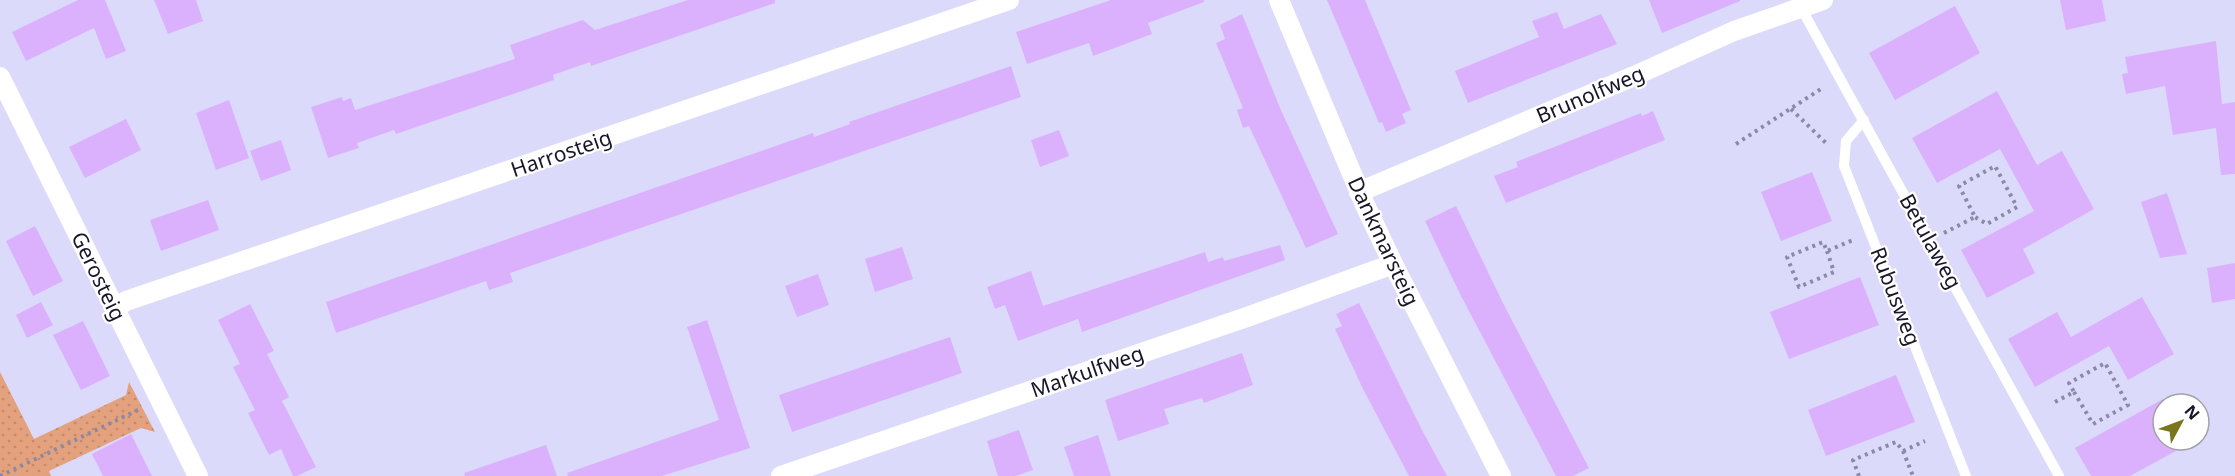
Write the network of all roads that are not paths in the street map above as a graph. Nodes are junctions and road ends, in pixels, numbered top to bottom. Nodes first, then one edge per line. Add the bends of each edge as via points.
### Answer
1 (1009, 0) edge
2 (1279, 0) edge
3 (1824, 0) edge
4 (1799, 3) edge
5 (0, 77) edge
6 (1864, 120) junction
7 (1359, 192) junction
8 (1393, 264) junction
9 (115, 308) junction
10 (198, 476) edge
11 (781, 476) edge
12 (1501, 476) edge
13 (1966, 476) edge
14 (2059, 476) edge

1 - 9 street, Harrosteig via 126,301
2 - 7 street, Dankmarsteig
3 - 4 street, Brunolfweg
4 - 6 lane, Betulaweg
4 - 7 street, Brunolfweg
5 - 9 street, Gerosteig
6 - 13 lane, Rubusweg via 1846,141 1844,166
6 - 14 lane, Betulaweg
7 - 8 street, Dankmarsteig
8 - 11 street, Markulfweg
8 - 12 street, Dankmarsteig
9 - 10 street, Gerosteig

